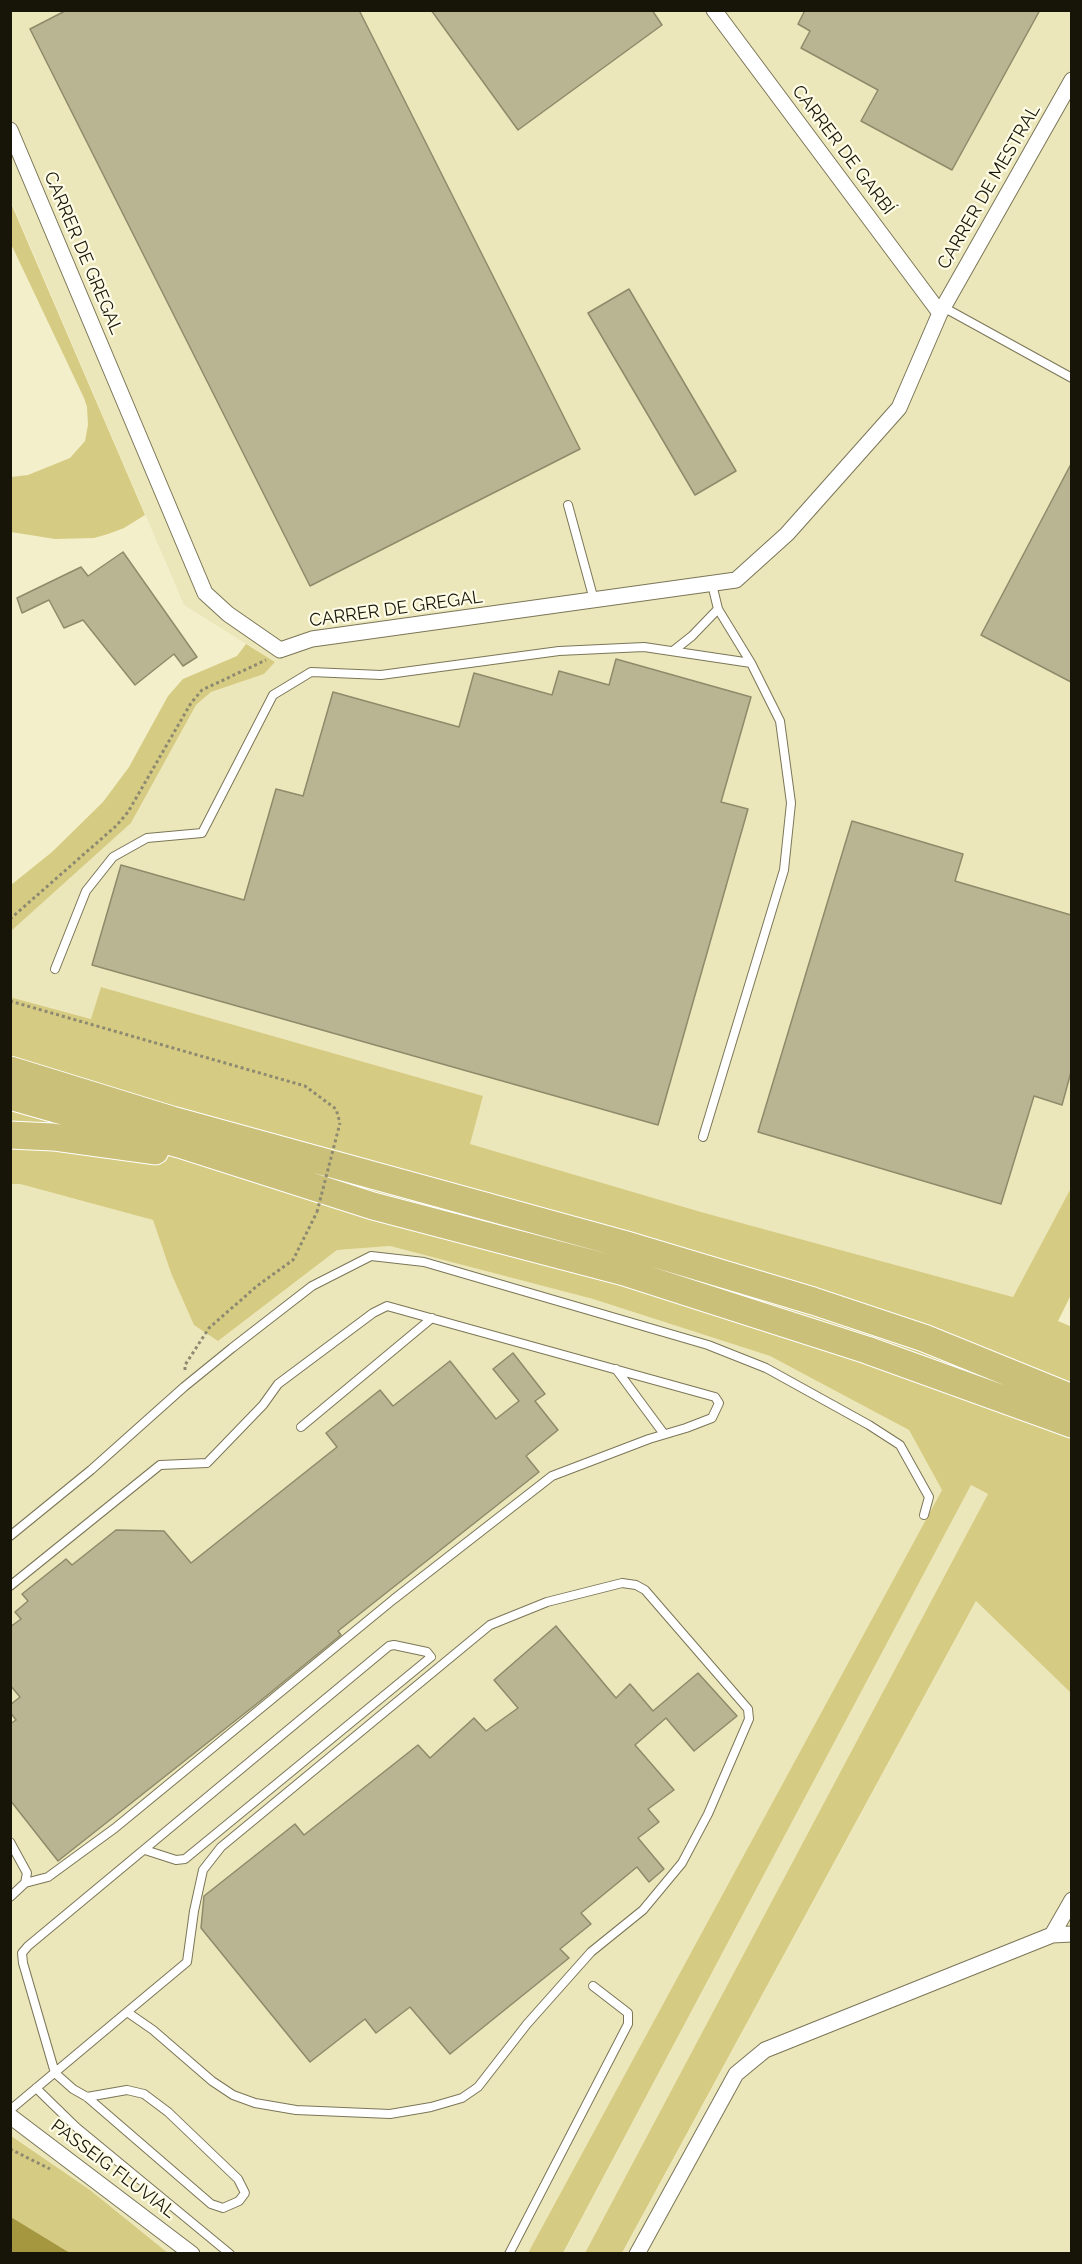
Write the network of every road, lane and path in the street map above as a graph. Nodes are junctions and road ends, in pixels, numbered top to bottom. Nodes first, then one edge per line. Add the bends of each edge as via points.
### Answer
1 (714, 10) edge
2 (1071, 80) edge
3 (10, 130) edge
4 (941, 310) junction
5 (1071, 378) edge
6 (568, 505) dead end
7 (712, 584) junction
8 (594, 600) junction
9 (718, 609) junction
10 (280, 650) junction
11 (673, 651) junction
12 (751, 663) junction
13 (10, 919) edge
14 (55, 969) dead end
15 (10, 1001) edge
16 (10, 1070) edge
17 (10, 1096) edge
18 (10, 1135) edge
19 (703, 1137) dead end
20 (267, 1172) junction
21 (432, 1318) junction
22 (924, 1338) junction
23 (616, 1369) junction
24 (1071, 1386) edge
25 (184, 1387) junction
26 (1071, 1398) edge
27 (1006, 1401) junction
28 (1071, 1424) edge
29 (301, 1427) dead end
30 (1071, 1432) edge
31 (664, 1434) junction
32 (924, 1515) dead end
33 (10, 1536) edge
34 (10, 1586) edge
35 (10, 1842) edge
36 (145, 1850) junction
37 (26, 1883) junction
38 (10, 1897) edge
39 (1071, 1900) edge
40 (1071, 1934) edge
41 (1052, 1935) junction
42 (593, 1986) dead end
43 (127, 2012) junction
44 (55, 2073) junction
45 (36, 2088) junction
46 (87, 2097) junction
47 (10, 2110) edge
48 (10, 2116) edge
49 (10, 2149) edge
50 (54, 2170) dead end
51 (192, 2253) edge
52 (230, 2253) edge
53 (509, 2253) edge
54 (637, 2253) edge

1 - 4 street, CARRER DE GARBÍ
2 - 4 street, CARRER DE MESTRAL
3 - 10 street, CARRER DE GREGAL via 205,593
4 - 5 lane
4 - 7 street, CARRER DE GREGAL via 899,408 787,534 736,580
6 - 8 lane
7 - 8 street, CARRER DE GREGAL
7 - 9 lane
8 - 10 street, CARRER DE GREGAL via 312,639
9 - 11 lane
9 - 12 lane
10 - 13 path via 262,663 202,690 128,812
11 - 12 lane
11 - 14 lane via 644,647 559,651 381,675 311,672 273,695 202,833 147,838 113,857 86,891
12 - 19 lane via 780,721 791,803 784,870
15 - 25 path, bridge via 305,1086 336,1109 339,1123 317,1212 294,1260 209,1328 185,1365
16 - 22 highway via 172,1120 719,1272
17 - 20 highway
18 - 20 highway via 152,1151
20 - 27 highway via 373,1206 624,1272 867,1350
21 - 23 lane
21 - 29 lane
21 - 34 lane via 387,1306 373,1313 278,1384 207,1463 160,1465
22 - 24 highway via 999,1359
22 - 26 highway
23 - 31 lane
23 - 31 lane via 715,1397 718,1403 712,1418
25 - 32 lane via 312,1286 371,1256 424,1262 708,1345 766,1368 900,1445 929,1497
25 - 33 lane
27 - 28 highway
27 - 30 highway
31 - 37 lane via 552,1476 394,1599 115,1827 48,1877
35 - 37 lane via 27,1874
36 - 36 lane via 185,1859 431,1657 427,1652 389,1646
36 - 44 lane via 22,1953
37 - 38 lane
39 - 41 street
40 - 41 street
41 - 54 street via 765,2050 736,2074
42 - 53 lane via 628,2013 628,2024
43 - 43 lane via 233,2095 255,2103 296,2110 390,2114 462,2098 478,2087 591,1952 643,1910 682,1863 749,1719 748,1709 645,1590 636,1585 622,1583 548,1602 490,1625 221,1847 203,1870 187,1962
43 - 44 lane
44 - 45 lane
44 - 46 lane
45 - 47 lane
45 - 52 lane via 76,2127
46 - 46 lane via 127,2090 144,2094 238,2179 245,2193 239,2201 223,2208 211,2204
48 - 51 street, PASSEIG FLUVIAL
49 - 50 path

